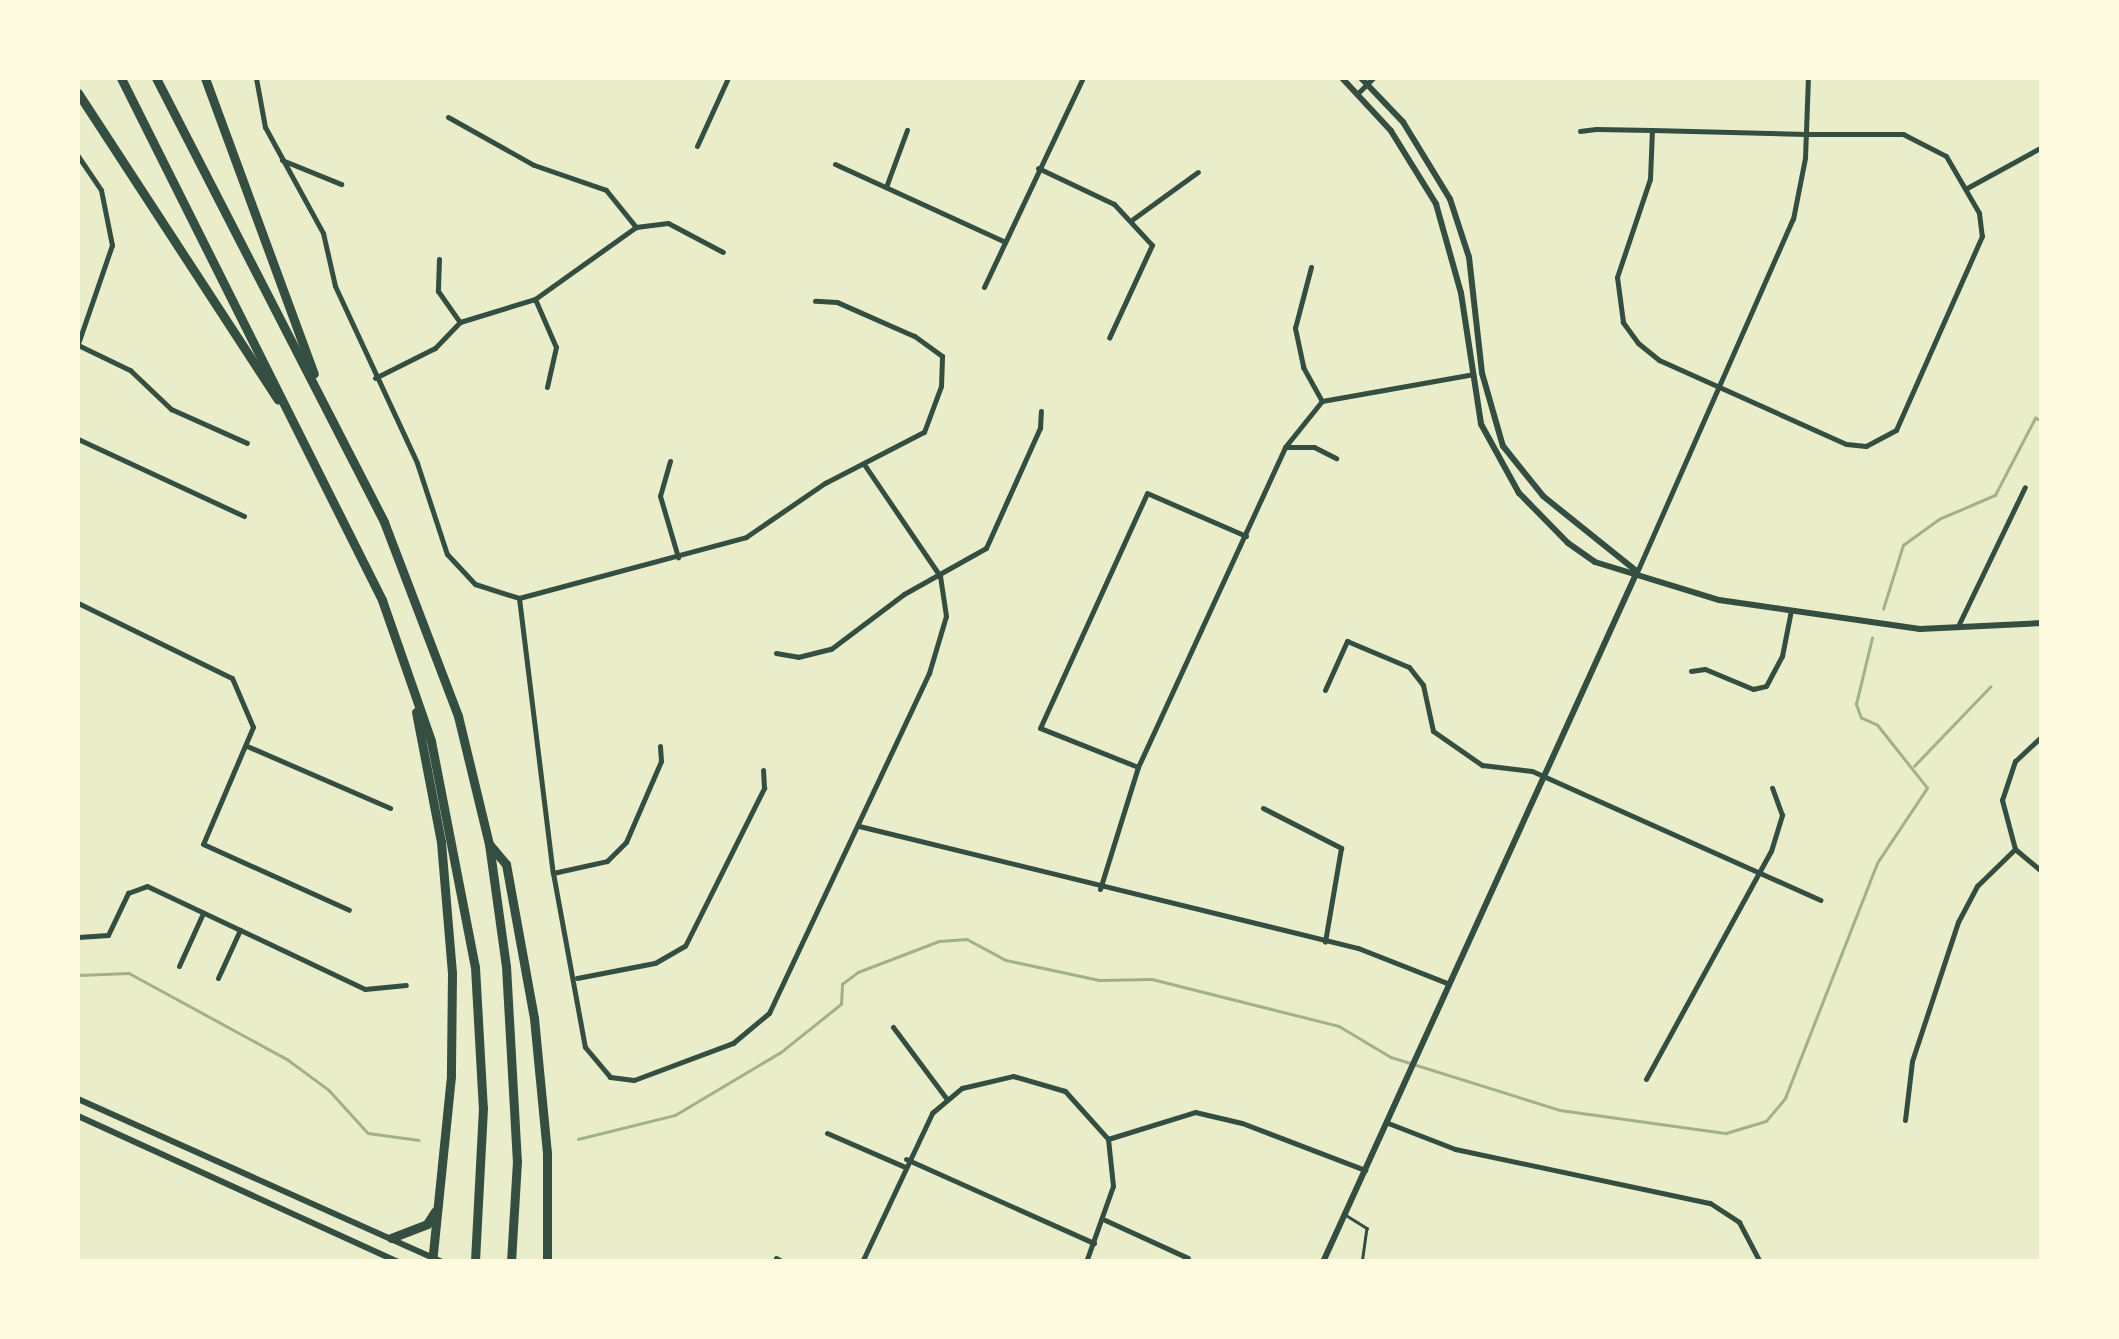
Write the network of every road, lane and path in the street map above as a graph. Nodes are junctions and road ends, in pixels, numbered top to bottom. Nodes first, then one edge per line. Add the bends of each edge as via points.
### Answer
1 (122, 78) edge
2 (156, 78) edge
3 (205, 78) edge
4 (256, 78) edge
5 (728, 78) edge
6 (1083, 78) edge
7 (1342, 78) edge
8 (1808, 78) edge
9 (1368, 79) edge
10 (1359, 92) junction
11 (78, 93) edge
12 (448, 116) dead end
13 (906, 130) dead end
14 (1652, 130) junction
15 (1580, 131) dead end
16 (1806, 134) junction
17 (697, 146) dead end
18 (2042, 147) edge
19 (78, 156) edge
20 (280, 159) junction
21 (835, 164) dead end
22 (1038, 168) junction
23 (1198, 172) dead end
24 (341, 184) dead end
25 (886, 187) junction
26 (1968, 188) junction
27 (1133, 219) junction
28 (636, 227) junction
29 (1003, 240) junction
30 (723, 252) dead end
31 (439, 259) dead end
32 (1312, 266) dead end
33 (984, 287) dead end
34 (535, 299) junction
35 (815, 301) dead end
36 (460, 322) junction
37 (1109, 338) dead end
38 (78, 344) edge
39 (1482, 373) junction
40 (1469, 374) junction
41 (375, 378) junction
42 (1720, 386) junction
43 (547, 387) dead end
44 (319, 391) junction
45 (1322, 401) junction
46 (1041, 412) dead end
47 (290, 413) junction
48 (78, 439) edge
49 (248, 444) dead end
50 (1285, 447) junction
51 (1336, 458) dead end
52 (670, 461) dead end
53 (864, 464) junction
54 (2025, 487) dead end
55 (244, 516) dead end
56 (1246, 536) junction
57 (678, 557) junction
58 (1637, 572) junction
59 (940, 576) junction
60 (519, 598) junction
61 (78, 603) edge
62 (1791, 610) junction
63 (2042, 623) edge
64 (1956, 629) junction
65 (776, 653) dead end
66 (1691, 672) dead end
67 (1325, 690) dead end
68 (415, 700) junction
69 (2042, 736) edge
70 (247, 746) junction
71 (660, 746) dead end
72 (1138, 767) junction
73 (763, 770) dead end
74 (1544, 776) junction
75 (1772, 788) dead end
76 (390, 808) dead end
77 (1263, 808) dead end
78 (859, 826) junction
79 (489, 844) junction
80 (2015, 849) junction
81 (1757, 872) junction
82 (2042, 872) edge
83 (553, 873) junction
84 (1100, 888) junction
85 (1821, 900) dead end
86 (348, 910) dead end
87 (203, 912) junction
88 (240, 930) junction
89 (78, 937) edge
90 (1325, 942) junction
91 (179, 966) dead end
92 (218, 978) dead end
93 (577, 978) junction
94 (1448, 983) junction
95 (406, 985) dead end
96 (893, 1027) dead end
97 (1646, 1079) dead end
98 (946, 1098) junction
99 (78, 1100) edge
100 (78, 1116) edge
101 (1905, 1120) dead end
102 (1388, 1123) junction
103 (827, 1133) dead end
104 (1108, 1139) junction
105 (905, 1162) junction
106 (1366, 1171) junction
107 (437, 1209) junction
108 (1346, 1214) junction
109 (1105, 1220) junction
110 (391, 1238) junction
111 (1094, 1243) junction
112 (1188, 1258) dead end
113 (435, 1260) edge
114 (512, 1260) edge
115 (398, 1262) edge
116 (475, 1262) edge
117 (547, 1262) edge
118 (862, 1262) edge
119 (1086, 1262) edge
120 (1323, 1262) edge
121 (1362, 1262) edge
122 (1760, 1262) edge

1 - 47 highway
2 - 44 highway
3 - 44 highway
4 - 20 street
5 - 17 street
6 - 22 street
7 - 10 street
8 - 16 street
9 - 10 street
9 - 39 street via 1450,198 1480,309
10 - 40 street via 1436,204 1465,311
11 - 47 highway via 258,374
12 - 28 street via 534,165 606,190
13 - 25 street
14 - 15 street
14 - 16 street
14 - 42 street via 1650,178 1617,278 1617,301 1638,343 1659,360
16 - 26 street via 1917,138 1946,156
16 - 42 street via 1788,234
18 - 26 street
19 - 38 street via 101,190 112,245
20 - 24 street
20 - 41 street via 323,233 335,286
21 - 25 street
22 - 27 street
22 - 29 street
23 - 27 street
25 - 29 street
26 - 42 street via 1982,224 1978,249 1896,430 1866,446 1846,444
27 - 37 street via 1152,246
28 - 30 street via 668,224
28 - 34 street
29 - 33 street
31 - 36 street via 438,291
32 - 45 street via 1296,328 1303,367
34 - 36 street
34 - 43 street via 556,347
35 - 53 street via 838,302 942,356 924,432
36 - 41 street via 435,348
38 - 49 street via 130,370 171,409
39 - 40 street
39 - 58 street via 1489,411 1514,462 1576,527
40 - 45 street
40 - 58 street via 1490,444 1529,506 1594,562
41 - 60 street via 417,463 446,554 475,584
42 - 58 street
44 - 79 highway via 411,589 458,716
45 - 50 street
46 - 59 street via 1040,428 986,548
47 - 68 highway via 382,600
48 - 55 street
50 - 51 street via 1314,446
50 - 56 street
52 - 57 street via 660,496
53 - 57 street via 766,527
53 - 59 street
54 - 64 street
56 - 72 street
56 - 72 street via 1147,493 1040,728
57 - 60 street
58 - 62 street via 1720,600
58 - 74 street
59 - 65 street via 831,649 798,657
59 - 78 street via 946,616 929,673
60 - 83 street
61 - 70 street via 222,668 250,712
62 - 64 street
62 - 66 street via 1782,656 1766,686
63 - 64 street
67 - 74 street via 1347,641 1409,668 1422,685 1434,731 1456,750 1482,765 1515,764
68 - 107 highway via 450,926 451,1076
68 - 116 highway via 450,814 475,967 483,1108
69 - 80 street via 2015,761 2002,800
70 - 76 street
70 - 86 street via 203,844
71 - 83 street via 661,762 626,842 607,861
72 - 84 street
73 - 93 street via 764,788 686,946 655,964
74 - 81 street
74 - 94 street
75 - 81 street via 1782,815
77 - 90 street via 1341,848
78 - 84 street
78 - 93 street via 781,993 755,1030 734,1043 634,1080 610,1077 585,1047
79 - 114 highway via 516,1106
79 - 117 highway via 506,864 534,1018 547,1153
80 - 82 street
80 - 101 street via 1977,886 1958,922 1912,1060
81 - 85 street
81 - 97 street
83 - 93 street
84 - 90 street
87 - 88 street
87 - 89 street via 138,886 108,935
87 - 91 street
88 - 92 street
88 - 95 street via 365,989
90 - 94 street via 1390,958
94 - 102 street
96 - 98 street
98 - 104 street via 977,1081 1034,1078 1083,1105
98 - 105 street
99 - 110 street
100 - 115 street
102 - 106 street
102 - 122 street via 1455,1150 1710,1203 1739,1222
103 - 105 street
104 - 106 street via 1195,1112 1242,1122
104 - 109 street via 1113,1186
105 - 111 street
105 - 118 street
106 - 108 street
107 - 110 highway via 427,1224
107 - 113 highway
108 - 120 street
108 - 121 lane via 1367,1228
109 - 111 street
109 - 112 street
110 - 113 street
111 - 119 street

